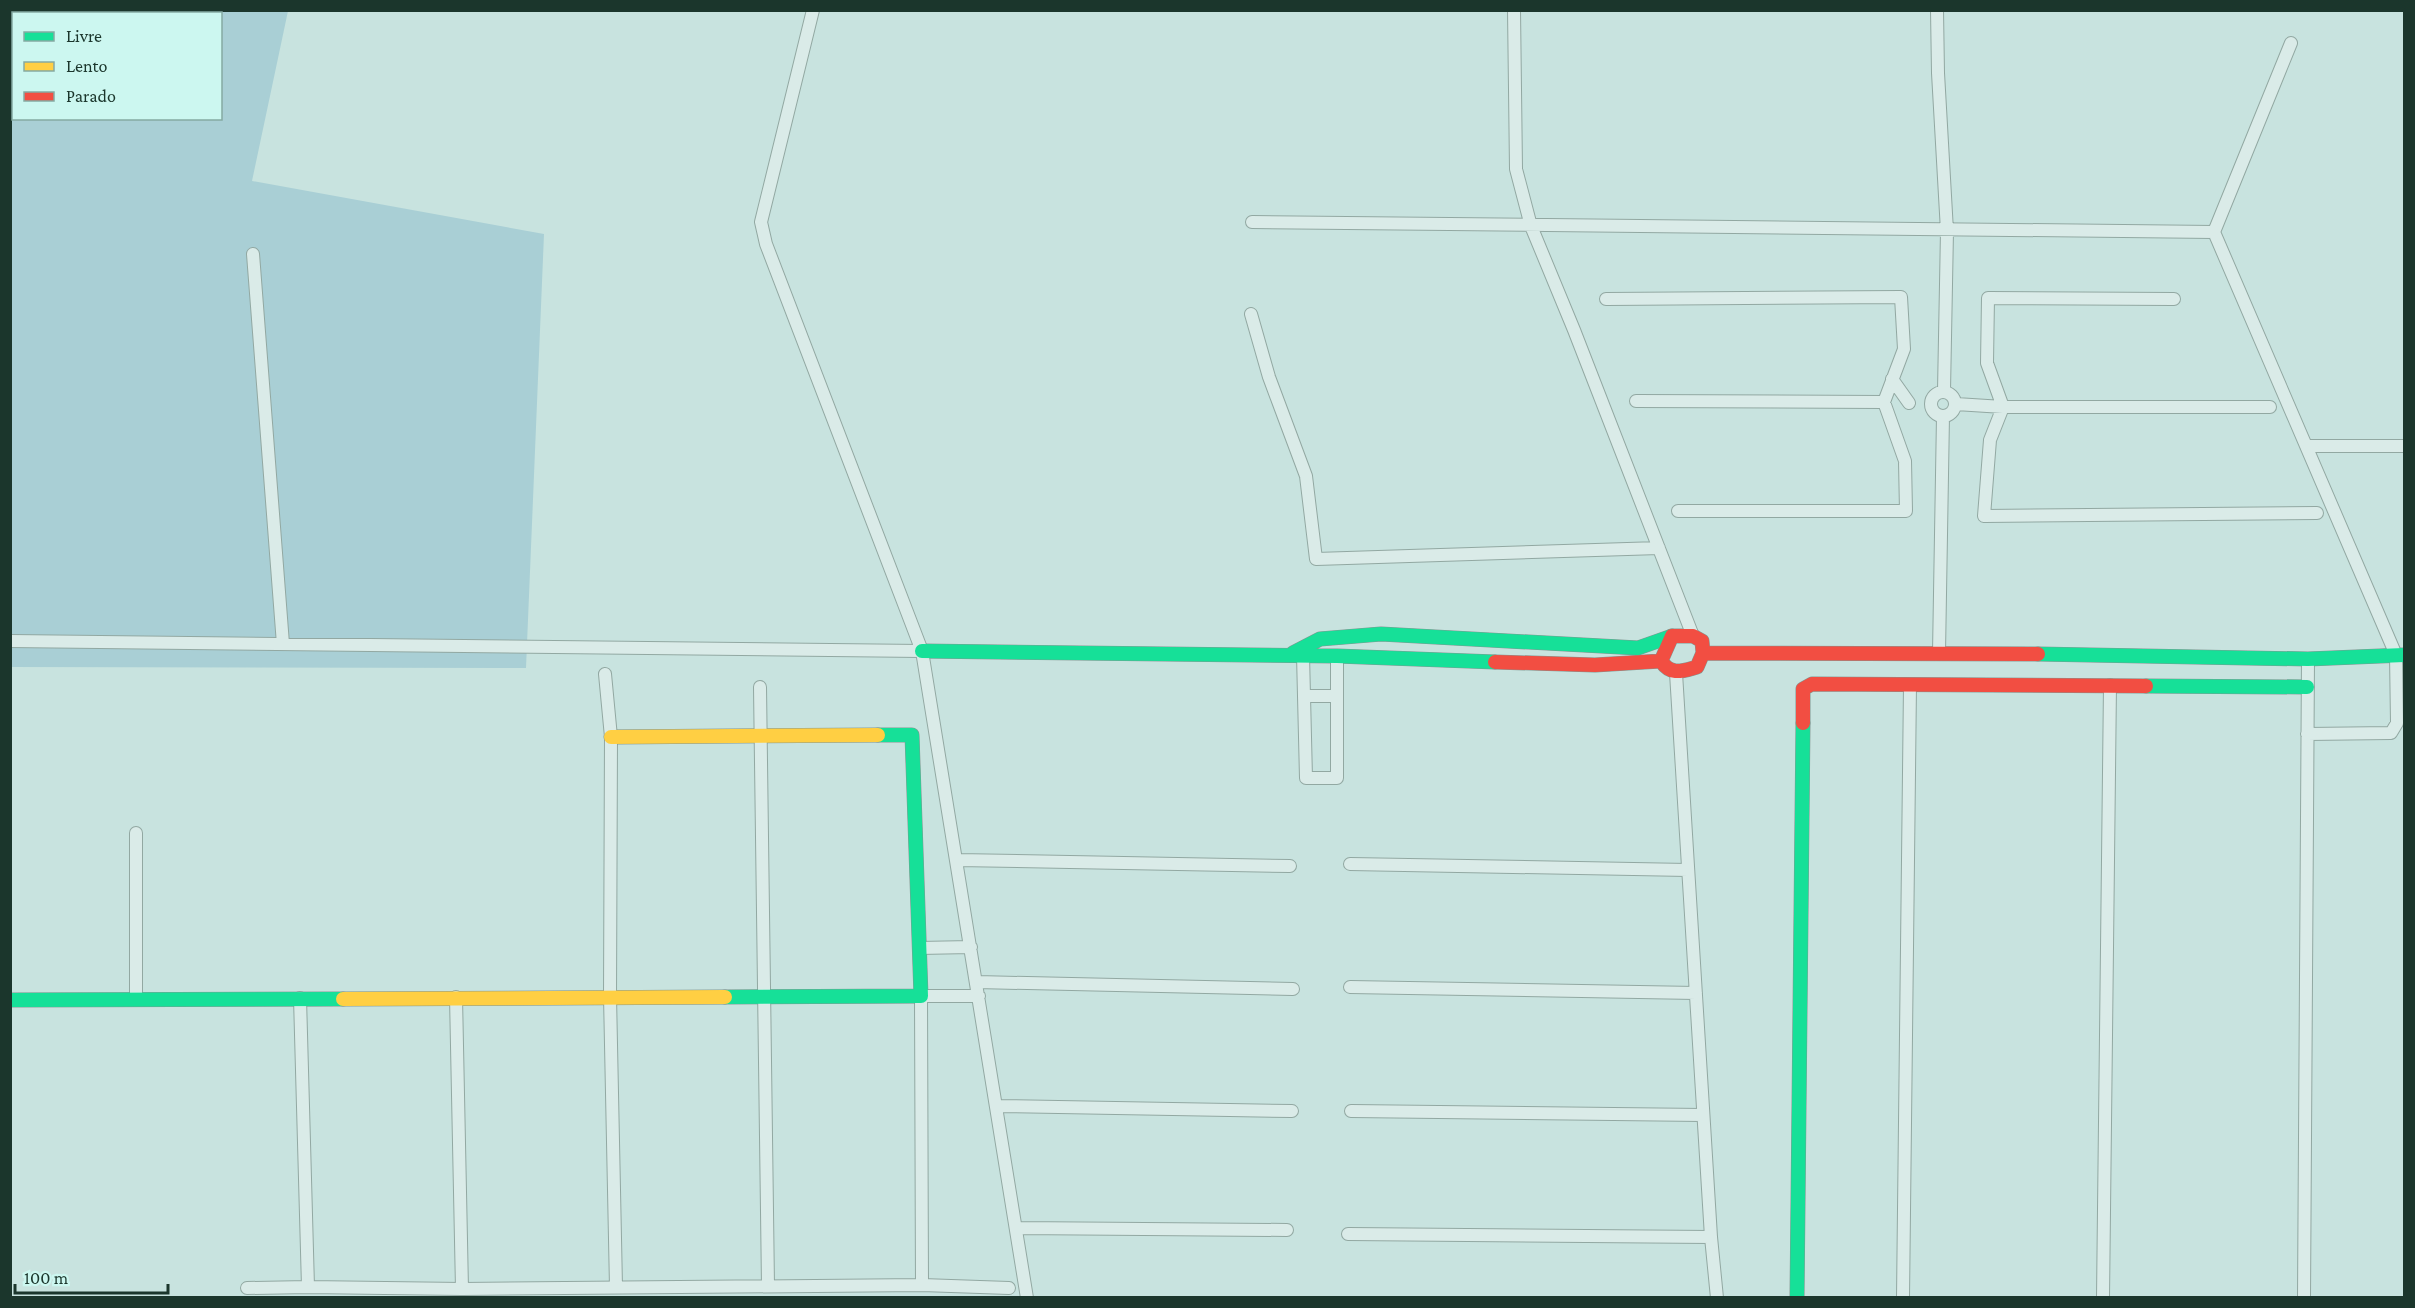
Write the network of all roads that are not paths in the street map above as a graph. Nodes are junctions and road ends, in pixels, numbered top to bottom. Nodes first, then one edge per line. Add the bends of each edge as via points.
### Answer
1 (813, 10) edge
2 (1514, 10) edge
3 (1937, 10) edge
4 (2292, 43) dead end
5 (1252, 222) dead end
6 (1531, 226) junction
7 (1947, 231) junction
8 (2214, 232) junction
9 (252, 254) dead end
10 (1606, 299) dead end
11 (2174, 299) dead end
12 (1251, 314) dead end
13 (1892, 379) junction
14 (1944, 391) junction
15 (1636, 401) dead end
16 (1884, 402) junction
17 (1909, 403) junction
18 (1930, 404) junction
19 (1956, 404) junction
20 (2003, 407) junction
21 (2270, 407) dead end
22 (1943, 416) junction
23 (1892, 423) junction
24 (2306, 446) junction
25 (2404, 446) edge
26 (1678, 511) dead end
27 (2317, 513) dead end
28 (1659, 549) junction
29 (1672, 636) junction
30 (1693, 636) junction
31 (10, 641) edge
32 (283, 644) junction
33 (922, 651) junction
34 (1704, 652) junction
35 (1939, 653) junction
36 (1296, 655) junction
37 (2400, 655) edge
38 (1337, 656) junction
39 (2308, 659) junction
40 (1661, 661) junction
41 (1676, 673) junction
42 (605, 674) dead end
43 (2110, 684) junction
44 (1910, 685) junction
45 (760, 687) dead end
46 (2307, 687) junction
47 (1304, 696) junction
48 (1337, 696) junction
49 (2307, 734) junction
50 (760, 736) junction
51 (611, 737) junction
52 (136, 833) dead end
53 (957, 860) junction
54 (1350, 864) dead end
55 (1290, 866) dead end
56 (1688, 870) junction
57 (971, 947) junction
58 (919, 948) junction
59 (977, 982) junction
60 (1350, 987) dead end
61 (1293, 989) dead end
62 (1696, 993) junction
63 (764, 995) junction
64 (610, 996) junction
65 (921, 996) junction
66 (979, 996) junction
67 (456, 997) junction
68 (300, 998) junction
69 (136, 999) junction
70 (10, 1000) edge
71 (997, 1106) junction
72 (1292, 1111) dead end
73 (1351, 1111) dead end
74 (1703, 1115) junction
75 (1016, 1228) junction
76 (1287, 1230) dead end
77 (1348, 1234) dead end
78 (1711, 1237) junction
79 (922, 1285) junction
80 (768, 1286) junction
81 (308, 1287) junction
82 (616, 1287) junction
83 (247, 1288) dead end
84 (1009, 1288) dead end
85 (462, 1289) junction
86 (1028, 1298) edge
87 (1717, 1298) edge
88 (1797, 1298) edge
89 (1903, 1298) edge
90 (2103, 1298) edge
91 (2304, 1298) edge

1 - 33 street via 761,222 766,244
2 - 6 street via 1516,169
3 - 7 street
4 - 8 street
5 - 6 street
6 - 7 street
6 - 28 street
7 - 8 street
7 - 14 street
8 - 24 street
9 - 32 street
10 - 13 street via 1902,297 1904,349
11 - 20 street via 1988,298 1987,363
12 - 28 street via 1269,377 1306,476 1316,559
13 - 16 street
13 - 17 street
14 - 18 street via 1937,392
14 - 19 street via 1950,393
15 - 16 street
16 - 23 street
17 - 18 street
17 - 23 street
18 - 22 street via 1937,415
19 - 20 street
19 - 22 street via 1950,415
20 - 21 street
20 - 27 street via 1990,440 1984,516
22 - 35 street
23 - 26 street via 1905,461 1906,511
24 - 25 street
24 - 37 street
28 - 30 street
29 - 30 street
29 - 36 street via 1638,648 1381,634 1320,639
29 - 40 street
30 - 34 street via 1702,641
31 - 32 street
32 - 33 street
33 - 36 street
33 - 53 street
34 - 35 street
34 - 41 street via 1697,667
35 - 39 street
36 - 38 street
36 - 47 street
37 - 39 street
37 - 49 street via 2397,723 2391,733
38 - 40 street via 1595,664
38 - 48 street
39 - 46 street
40 - 41 street via 1666,669
41 - 56 street
42 - 51 street
43 - 44 street
43 - 46 street
43 - 90 street
44 - 88 street via 1812,684 1803,689
44 - 89 street
45 - 50 street
46 - 49 street
47 - 48 street
47 - 48 street via 1306,778 1338,778
49 - 91 street
50 - 51 street
50 - 58 street via 912,735
50 - 63 street
51 - 64 street
52 - 69 street
53 - 55 street
53 - 57 street
54 - 56 street
56 - 62 street
57 - 58 street
57 - 59 street
58 - 65 street
59 - 61 street
59 - 66 street
60 - 62 street
62 - 74 street
63 - 64 street
63 - 65 street
63 - 80 street
64 - 67 street
64 - 82 street
65 - 66 street
65 - 79 street
66 - 71 street
67 - 68 street
67 - 85 street
68 - 69 street
68 - 81 street
69 - 70 street
71 - 72 street
71 - 75 street
73 - 74 street
74 - 78 street
75 - 76 street
75 - 86 street
77 - 78 street
78 - 87 street
79 - 80 street
79 - 84 street
80 - 82 street
81 - 83 street
81 - 85 street
82 - 85 street

